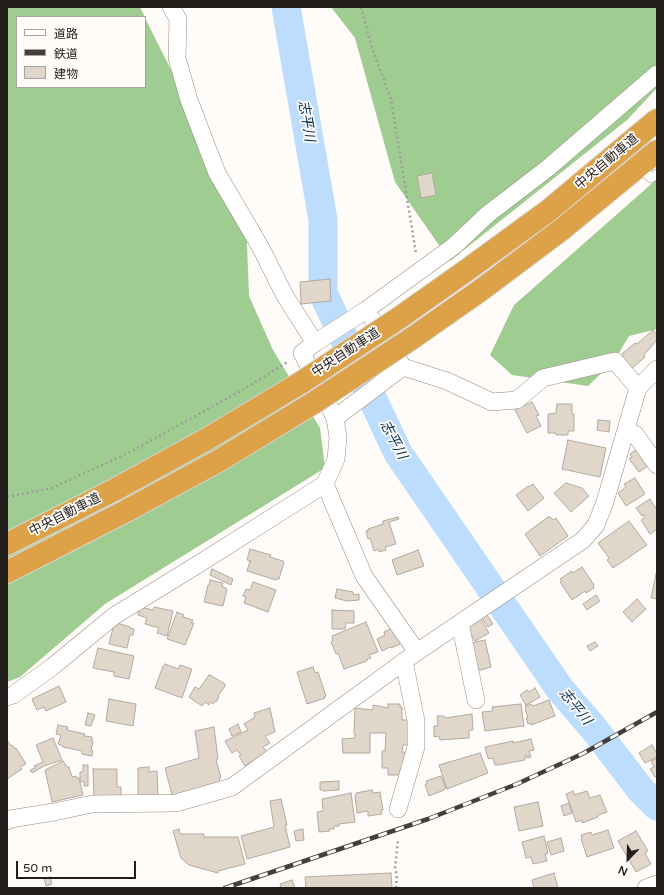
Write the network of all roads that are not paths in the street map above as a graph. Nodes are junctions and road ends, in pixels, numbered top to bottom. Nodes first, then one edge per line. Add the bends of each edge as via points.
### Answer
1 (171, 7) edge
2 (657, 74) edge
3 (657, 120) edge
4 (657, 151) edge
5 (648, 170) edge
6 (366, 310) junction
7 (309, 348) junction
8 (403, 368) junction
9 (657, 370) edge
10 (638, 388) junction
11 (335, 418) junction
12 (626, 432) junction
13 (657, 464) edge
14 (325, 484) junction
15 (7, 544) edge
16 (7, 572) edge
17 (460, 623) junction
18 (411, 656) junction
19 (7, 697) edge
20 (476, 700) dead end
21 (398, 808) dead end
22 (7, 821) edge
23 (657, 884) edge
24 (646, 888) edge

1 - 7 street via 178,18 177,58 189,100 217,173 261,248
2 - 6 street via 548,168 488,214 454,246
3 - 15 highway, 中央自動車道, bridge via 548,211 399,318 302,382 207,439
4 - 5 highway, 中央自動車道
5 - 16 highway, 中央自動車道, bridge via 411,339 316,402 214,463
6 - 7 street
6 - 8 street
7 - 11 street
8 - 10 street via 447,381 492,402 517,400 543,378 615,362
8 - 11 street
9 - 10 street
10 - 12 street
11 - 14 street via 338,438 336,459
12 - 13 street via 635,434
12 - 17 street via 596,525 583,540
14 - 18 street via 364,576
14 - 19 street via 114,616 52,667
17 - 18 street
17 - 20 street
18 - 21 street via 416,747
18 - 22 street via 232,787 176,803 92,804
23 - 24 street

